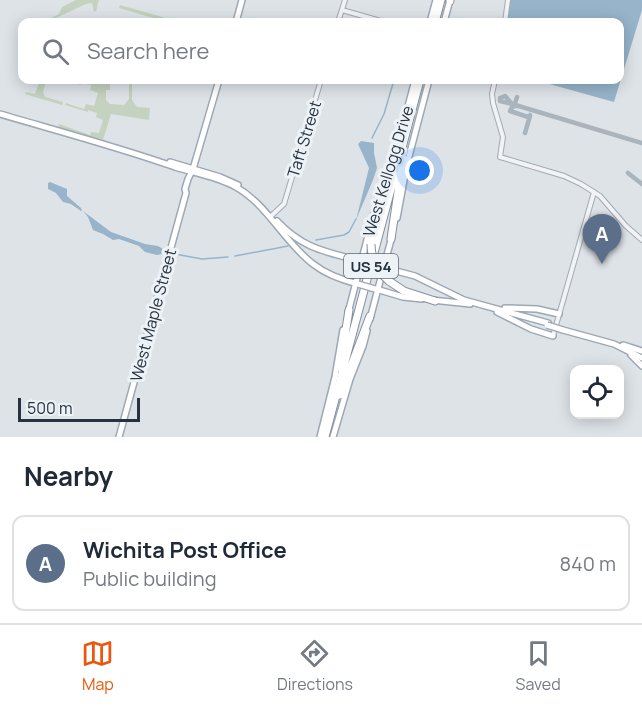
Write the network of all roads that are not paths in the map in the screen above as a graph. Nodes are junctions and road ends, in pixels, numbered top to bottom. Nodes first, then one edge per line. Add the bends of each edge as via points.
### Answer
1 (242, 0) edge
2 (345, 0) edge
3 (436, 0) edge
4 (447, 0) edge
5 (508, 0) edge
6 (342, 10) junction
7 (237, 18) edge
8 (339, 18) edge
9 (370, 18) edge
10 (435, 18) edge
11 (437, 18) edge
12 (506, 18) edge
13 (218, 84) edge
14 (320, 84) edge
15 (414, 84) edge
16 (424, 84) edge
17 (424, 84) edge
18 (424, 84) edge
19 (494, 84) edge
20 (0, 114) edge
21 (410, 120) junction
22 (403, 158) junction
23 (192, 172) junction
24 (384, 190) junction
25 (594, 192) junction
26 (271, 216) junction
27 (372, 221) junction
28 (391, 239) junction
29 (642, 240) edge
30 (368, 246) junction
31 (387, 254) junction
32 (340, 256) junction
33 (363, 262) junction
34 (382, 267) junction
35 (405, 274) junction
36 (338, 279) junction
37 (357, 284) junction
38 (376, 289) junction
39 (393, 294) junction
40 (352, 297) junction
41 (435, 301) junction
42 (374, 303) junction
43 (487, 306) junction
44 (349, 310) junction
45 (495, 311) junction
46 (559, 314) junction
47 (370, 316) junction
48 (548, 324) junction
49 (564, 328) junction
50 (553, 336) joint
51 (617, 344) junction
52 (623, 348) junction
53 (642, 351) edge
54 (642, 357) edge
55 (642, 366) edge
56 (340, 395) junction
57 (332, 411) junction
58 (119, 437) edge
59 (320, 437) edge
60 (329, 437) edge

1 - 7 main road
2 - 6 street
3 - 10 main road
4 - 11 highway
5 - 12 street
6 - 8 street
6 - 9 street
13 - 23 main road, West Maple Street
14 - 26 street, Taft Street via 286,198
15 - 27 main road, West Kellogg Drive
16 - 21 highway, US 54
17 - 22 highway, US 54
18 - 28 main road, West Kellogg Drive
19 - 25 street via 493,103 503,137 500,157 564,176
20 - 23 main road
21 - 24 highway
21 - 57 highway, US 54
22 - 28 highway
22 - 56 highway, US 54
23 - 26 main road via 222,177 257,198
23 - 58 main road, West Maple Street
24 - 27 highway
24 - 30 highway
25 - 29 street
25 - 46 street
26 - 32 main road via 303,243
26 - 36 main road via 304,257
27 - 30 main road, West Kellogg Drive
28 - 31 main road, West Kellogg Drive
30 - 32 main road via 357,257
30 - 33 main road, West Kellogg Drive
30 - 41 highway, bridge via 379,271 389,281 408,293
31 - 34 main road, West Kellogg Drive
31 - 35 main road via 391,267
32 - 33 main road
33 - 34 main road, bridge
33 - 37 main road, West Kellogg Drive
34 - 35 main road
34 - 38 main road, West Kellogg Drive
35 - 43 main road
36 - 37 main road
36 - 40 main road via 349,285
37 - 38 main road, bridge
37 - 40 main road, West Kellogg Drive
38 - 39 main road
38 - 42 main road, West Kellogg Drive
39 - 41 main road
39 - 42 main road via 381,295
40 - 44 main road, West Kellogg Drive
41 - 45 main road
42 - 47 main road, West Kellogg Drive
43 - 46 main road
43 - 48 main road
44 - 57 highway
44 - 59 main road, West Kellogg Drive
45 - 48 main road
45 - 50 main road
46 - 50 street
47 - 56 highway
47 - 60 main road, West Kellogg Drive
48 - 49 main road, bridge
49 - 51 main road
49 - 52 main road
51 - 53 main road
51 - 54 main road
52 - 54 main road
52 - 55 main road
56 - 60 highway, US 54
57 - 60 highway, US 54

